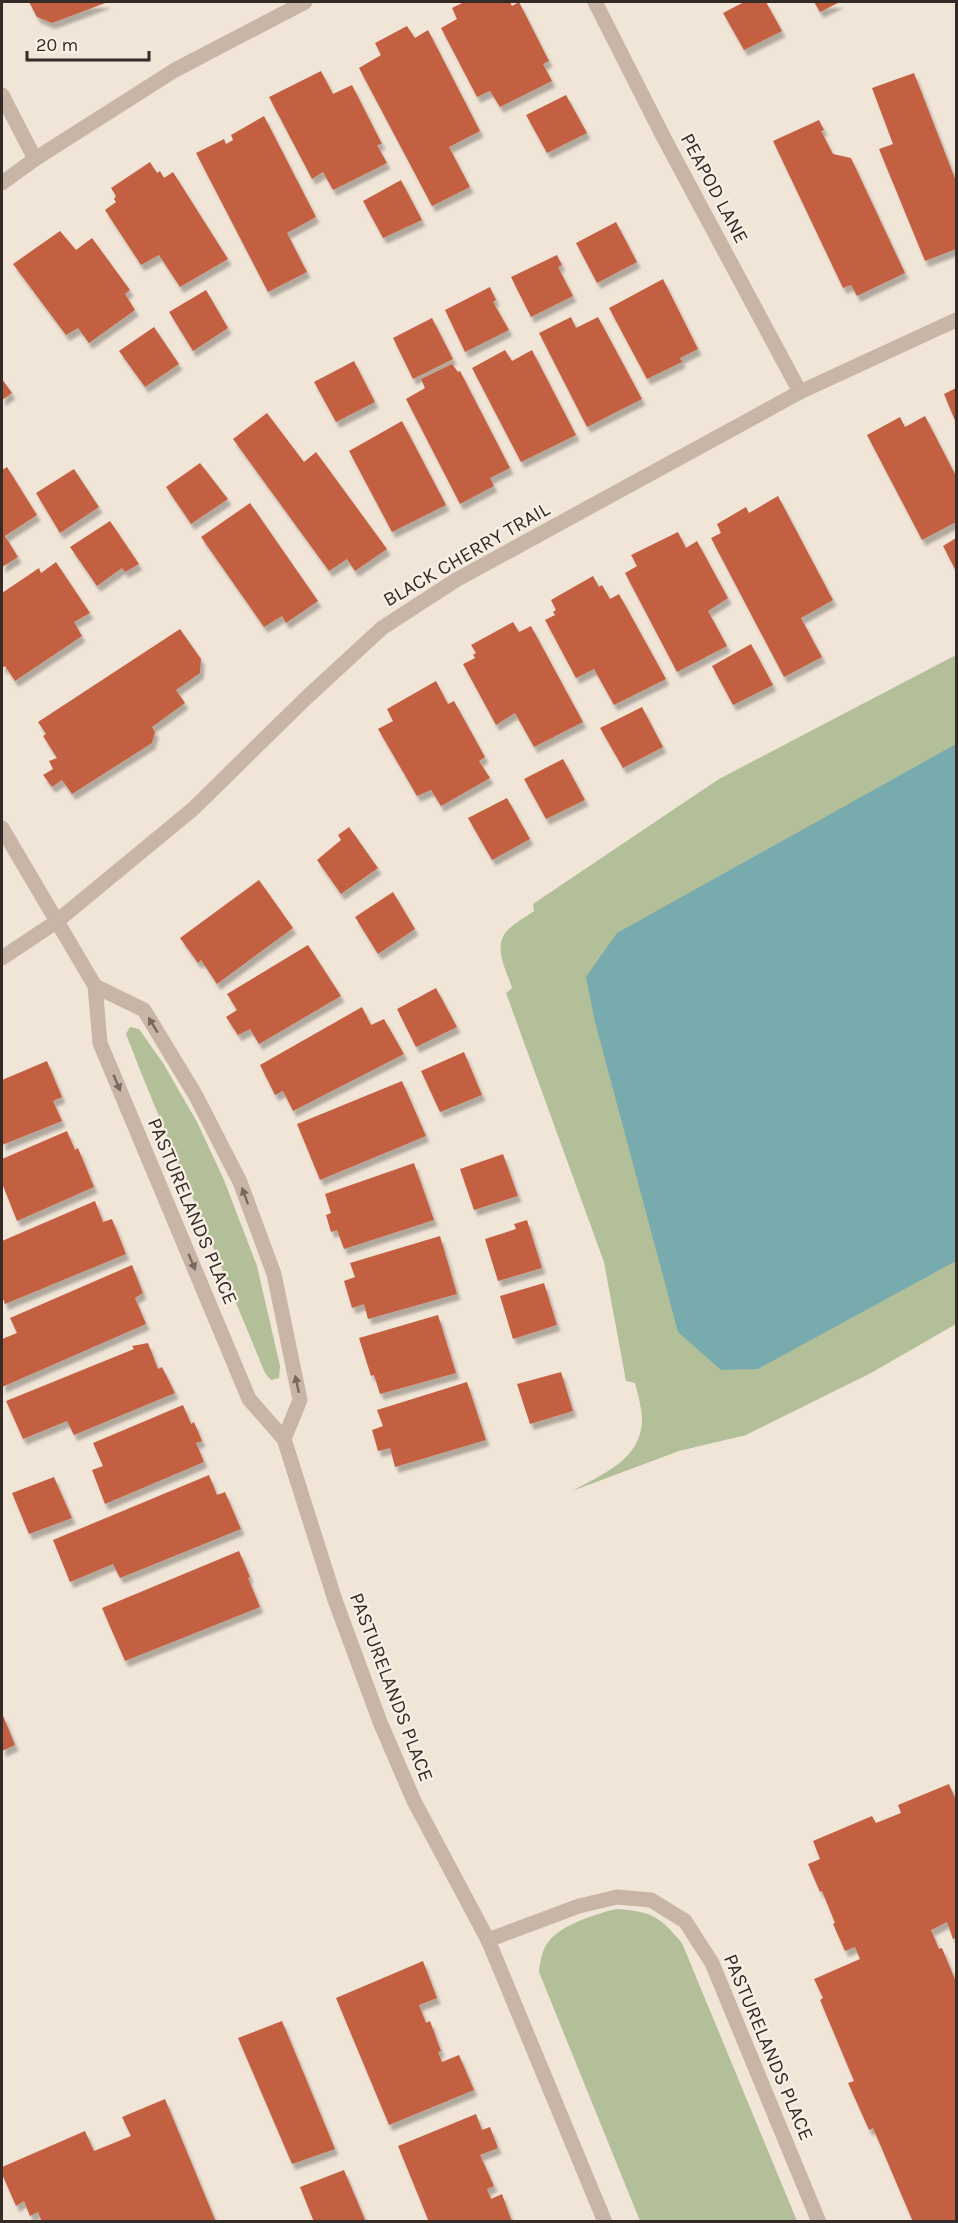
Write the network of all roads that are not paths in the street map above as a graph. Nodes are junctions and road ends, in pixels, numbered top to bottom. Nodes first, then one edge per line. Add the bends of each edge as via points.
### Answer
1 (305, 2) edge
2 (595, 2) edge
3 (2, 95) edge
4 (35, 159) junction
5 (2, 183) edge
6 (957, 320) edge
7 (800, 393) junction
8 (2, 828) edge
9 (56, 922) junction
10 (2, 958) edge
11 (95, 986) junction
12 (284, 1439) junction
13 (488, 1940) junction
14 (605, 2222) edge
15 (819, 2222) edge

1 - 4 street via 175,70
2 - 7 street, PEAPOD LANE
3 - 4 street
4 - 5 street
6 - 7 street, BLACK CHERRY TRAIL
7 - 9 street, BLACK CHERRY TRAIL via 456,580 382,628 193,809
8 - 9 street, PASTURELANDS PLACE
9 - 10 street, BLACK CHERRY TRAIL
9 - 11 street, PASTURELANDS PLACE
11 -> 12 street, PASTURELANDS PLACE via 100,1042 249,1400
12 -> 11 street via 300,1400 274,1274 240,1182 196,1096 144,1010
12 - 13 street, PASTURELANDS PLACE via 335,1600 380,1722 414,1801
13 - 14 street, PASTURELANDS PLACE
13 - 15 street, PASTURELANDS PLACE via 579,1906 617,1897 651,1900 685,1921 712,1963

